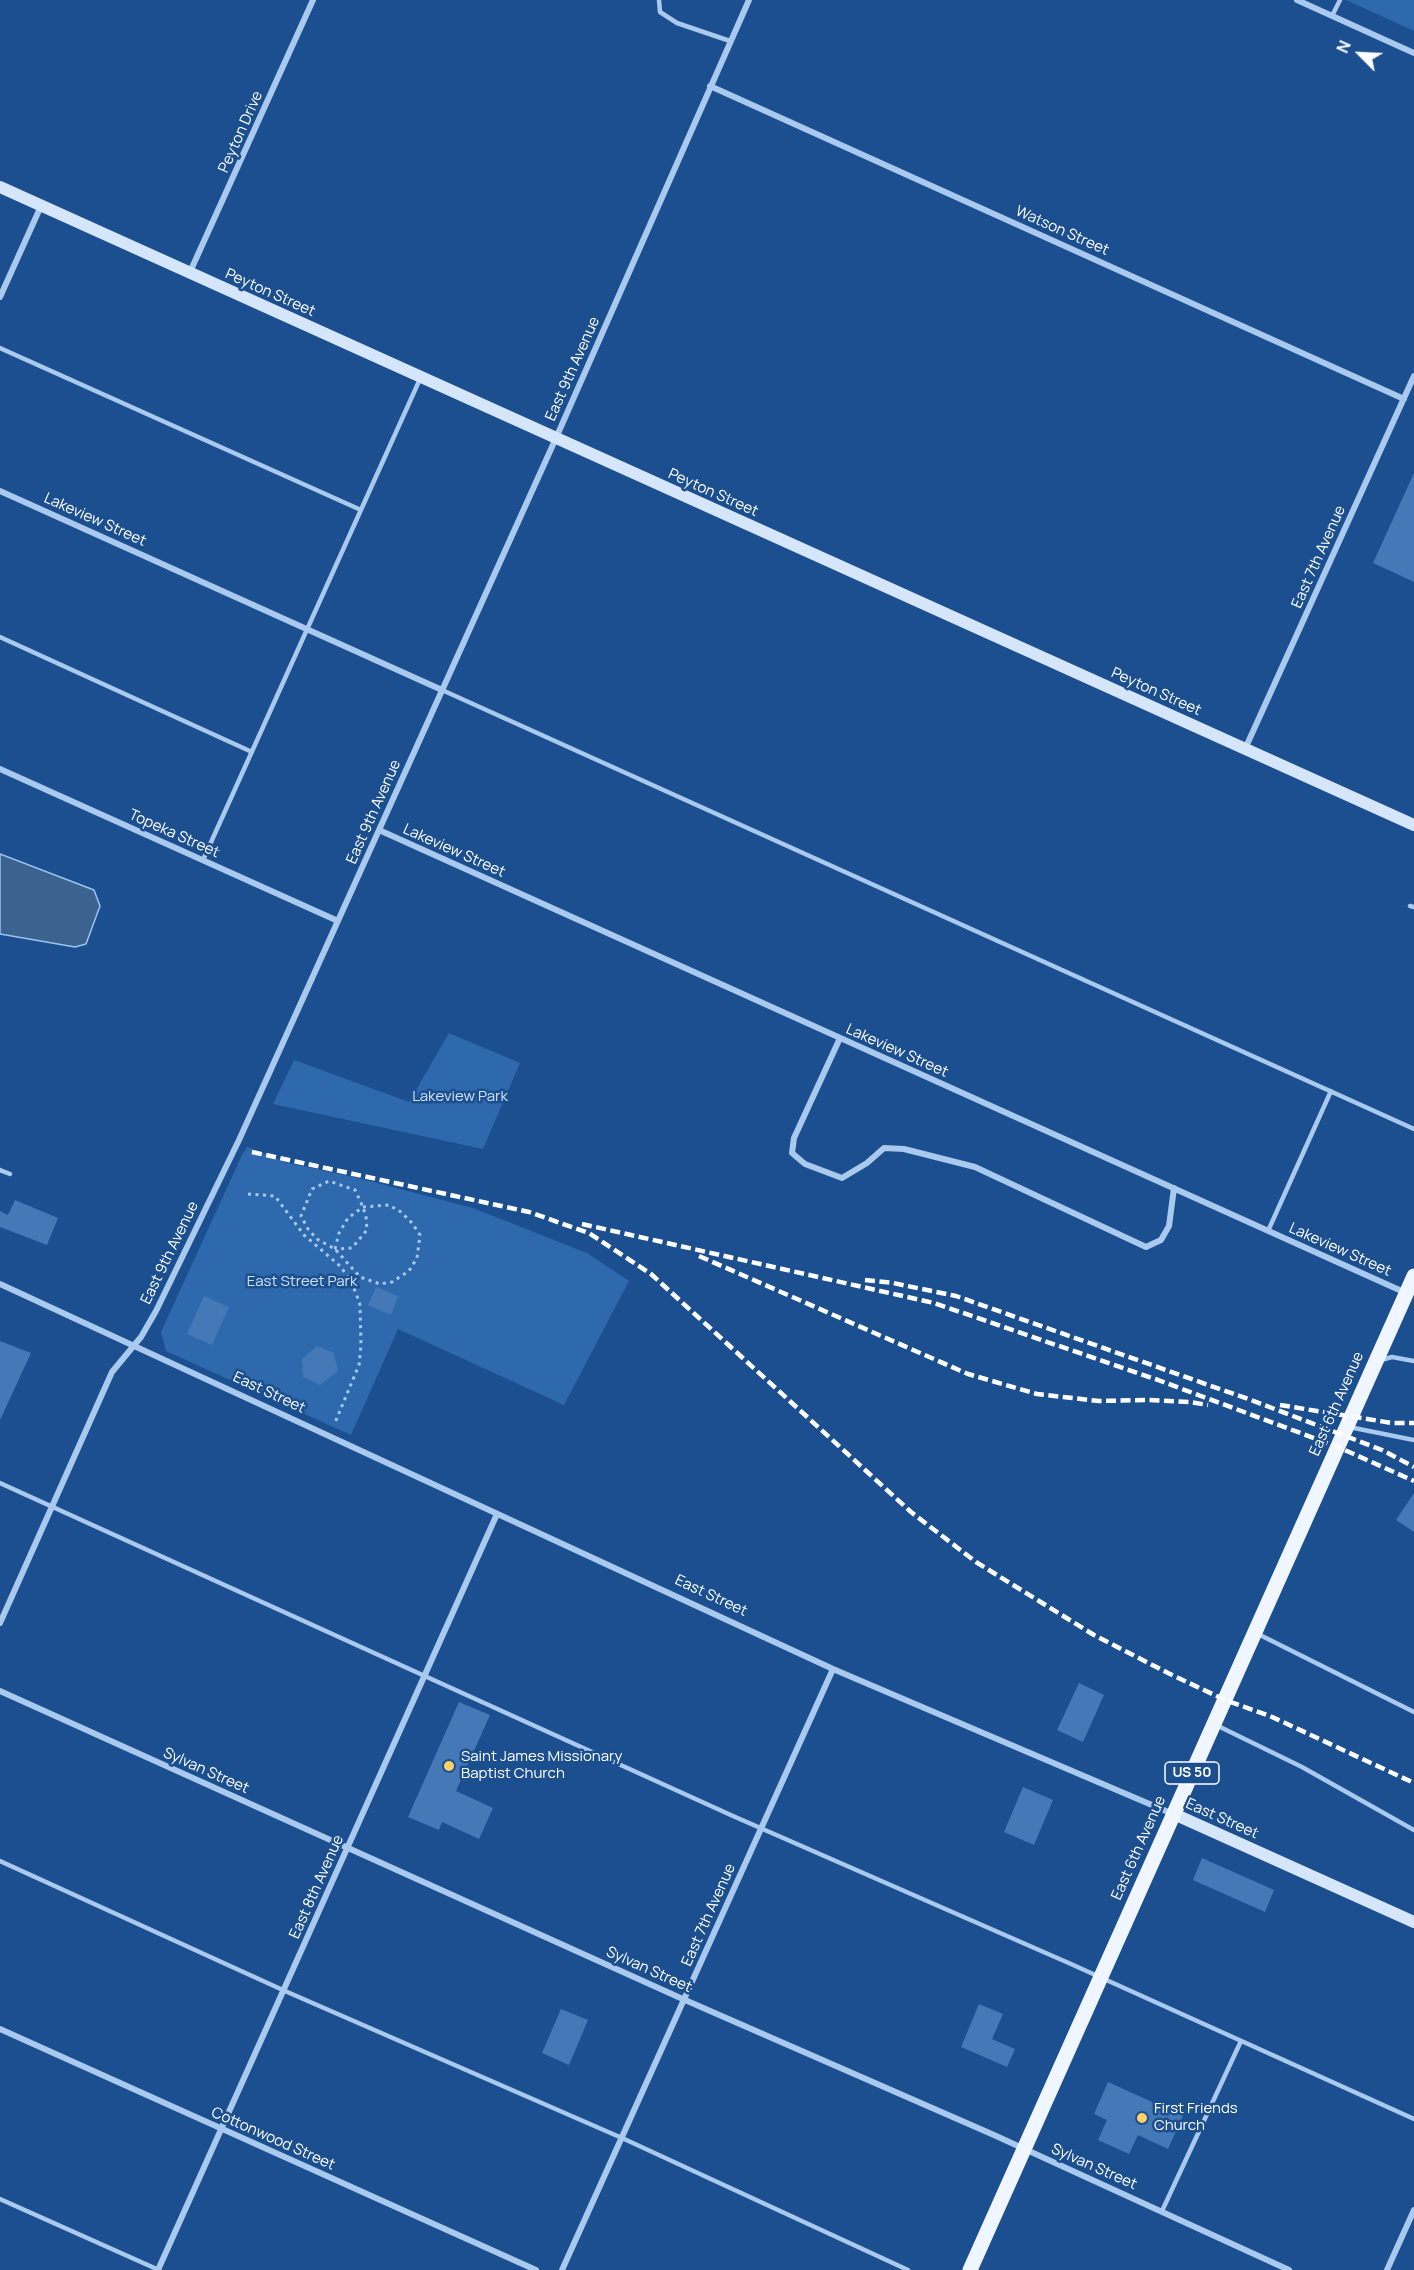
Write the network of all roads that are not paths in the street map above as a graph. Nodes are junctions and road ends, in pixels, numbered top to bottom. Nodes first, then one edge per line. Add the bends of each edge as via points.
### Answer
1 (313, 0) edge
2 (659, 0) edge
3 (749, 0) edge
4 (1297, 0) edge
5 (1340, 0) edge
6 (1332, 16) junction
7 (730, 41) junction
8 (1414, 53) edge
9 (710, 86) junction
10 (0, 187) edge
11 (41, 206) junction
12 (190, 273) junction
13 (0, 297) edge
14 (0, 348) edge
15 (1414, 376) edge
16 (421, 377) junction
17 (1404, 399) junction
18 (556, 438) junction
19 (0, 491) edge
20 (361, 510) junction
21 (307, 629) junction
22 (0, 637) edge
23 (442, 690) junction
24 (1245, 749) junction
25 (252, 752) junction
26 (0, 769) edge
27 (1414, 825) edge
28 (379, 830) junction
29 (203, 860) junction
30 (338, 921) junction
31 (840, 1038) junction
32 (1331, 1091) junction
33 (1414, 1129) edge
34 (0, 1170) edge
35 (10, 1174) dead end
36 (1174, 1188) junction
37 (1268, 1231) junction
38 (1414, 1276) edge
39 (0, 1284) edge
40 (1406, 1293) junction
41 (133, 1346) junction
42 (1414, 1361) edge
43 (1376, 1362) junction
44 (1347, 1426) junction
45 (1414, 1440) edge
46 (0, 1483) edge
47 (52, 1508) junction
48 (497, 1514) junction
49 (0, 1623) edge
50 (1255, 1632) junction
51 (833, 1669) junction
52 (425, 1676) junction
53 (0, 1691) edge
54 (1414, 1712) edge
55 (1214, 1724) junction
56 (1174, 1814) junction
57 (761, 1828) junction
58 (1414, 1830) edge
59 (348, 1848) junction
60 (0, 1861) edge
61 (1414, 1922) edge
62 (1101, 1978) junction
63 (285, 1991) junction
64 (685, 2000) junction
65 (0, 2029) edge
66 (1240, 2041) junction
67 (1414, 2119) edge
68 (222, 2130) junction
69 (622, 2138) junction
70 (1024, 2149) junction
71 (0, 2199) edge
72 (1414, 2210) edge
73 (1162, 2211) junction
74 (158, 2270) edge
75 (536, 2270) edge
76 (562, 2270) edge
77 (908, 2270) edge
78 (970, 2270) edge
79 (1289, 2270) edge
80 (1387, 2270) edge

1 - 12 street, Peyton Drive
2 - 7 lane via 660,12 677,23
3 - 7 street, East 9th Avenue
4 - 6 street
5 - 6 lane
6 - 8 street
7 - 9 street, East 9th Avenue
9 - 17 street, Watson Street
9 - 18 street, East 9th Avenue
10 - 11 street, Peyton Street
11 - 12 street, Peyton Street
11 - 13 street
12 - 16 street, Peyton Street
14 - 20 lane
15 - 17 street, East 7th Avenue
16 - 18 street, Peyton Street
16 - 20 lane
17 - 24 street, East 7th Avenue
18 - 23 street, East 9th Avenue
18 - 24 street, Peyton Street
19 - 21 street, Lakeview Street
20 - 21 lane
21 - 23 street, Lakeview Street
21 - 25 lane
22 - 25 lane
23 - 28 street, East 9th Avenue
23 - 32 lane
24 - 27 street, Peyton Street
25 - 29 lane
26 - 29 street, Topeka Street
28 - 30 street, East 9th Avenue
28 - 31 street, Lakeview Street
29 - 30 street, Topeka Street
30 - 41 street, East 9th Avenue via 239,1140 156,1311
31 - 36 street, Lakeview Street
31 - 36 street via 794,1138 792,1153 805,1164 842,1178 884,1148 904,1149 975,1167 1146,1247 1161,1240 1169,1226
32 - 33 lane
32 - 37 lane
34 - 35 lane
36 - 37 street, Lakeview Street
37 - 40 street, Lakeview Street
38 - 40 main road, East 6th Avenue / US 50
39 - 41 street, East Street
40 - 43 main road, East 6th Avenue / US 50
41 - 47 street, East 9th Avenue via 112,1372
41 - 48 street, East Street
42 - 43 lane via 1392,1358
43 - 44 main road, East 6th Avenue / US 50
44 - 45 lane
44 - 50 main road, East 6th Avenue / US 50
46 - 47 lane
47 - 49 street, East 9th Avenue
47 - 52 lane
48 - 51 street, East Street
48 - 52 street, East 8th Avenue
50 - 54 lane
50 - 55 main road, East 6th Avenue / US 50
51 - 56 street, East Street
51 - 57 street, East 7th Avenue
52 - 57 lane
52 - 59 street, East 8th Avenue
53 - 59 street, Sylvan Street
55 - 56 main road, East 6th Avenue / US 50
55 - 58 lane via 1302,1767
56 - 61 street, East Street
56 - 62 main road, East 6th Avenue / US 50
57 - 62 lane
57 - 64 street, East 7th Avenue
59 - 63 street, East 8th Avenue
59 - 64 street, Sylvan Street
60 - 63 lane
62 - 66 lane
62 - 70 main road, East 6th Avenue / US 50
63 - 68 street, East 8th Avenue
63 - 69 lane
64 - 69 street, East 7th Avenue
64 - 70 street, Sylvan Street
65 - 68 street, Cottonwood Street
66 - 67 lane
66 - 73 lane
68 - 74 street, East 8th Avenue
68 - 75 street, Cottonwood Street
69 - 76 street, East 7th Avenue
69 - 77 lane
70 - 73 street, Sylvan Street
70 - 78 main road, East 6th Avenue / US 50
71 - 74 lane
72 - 80 street
73 - 79 street, Sylvan Street

